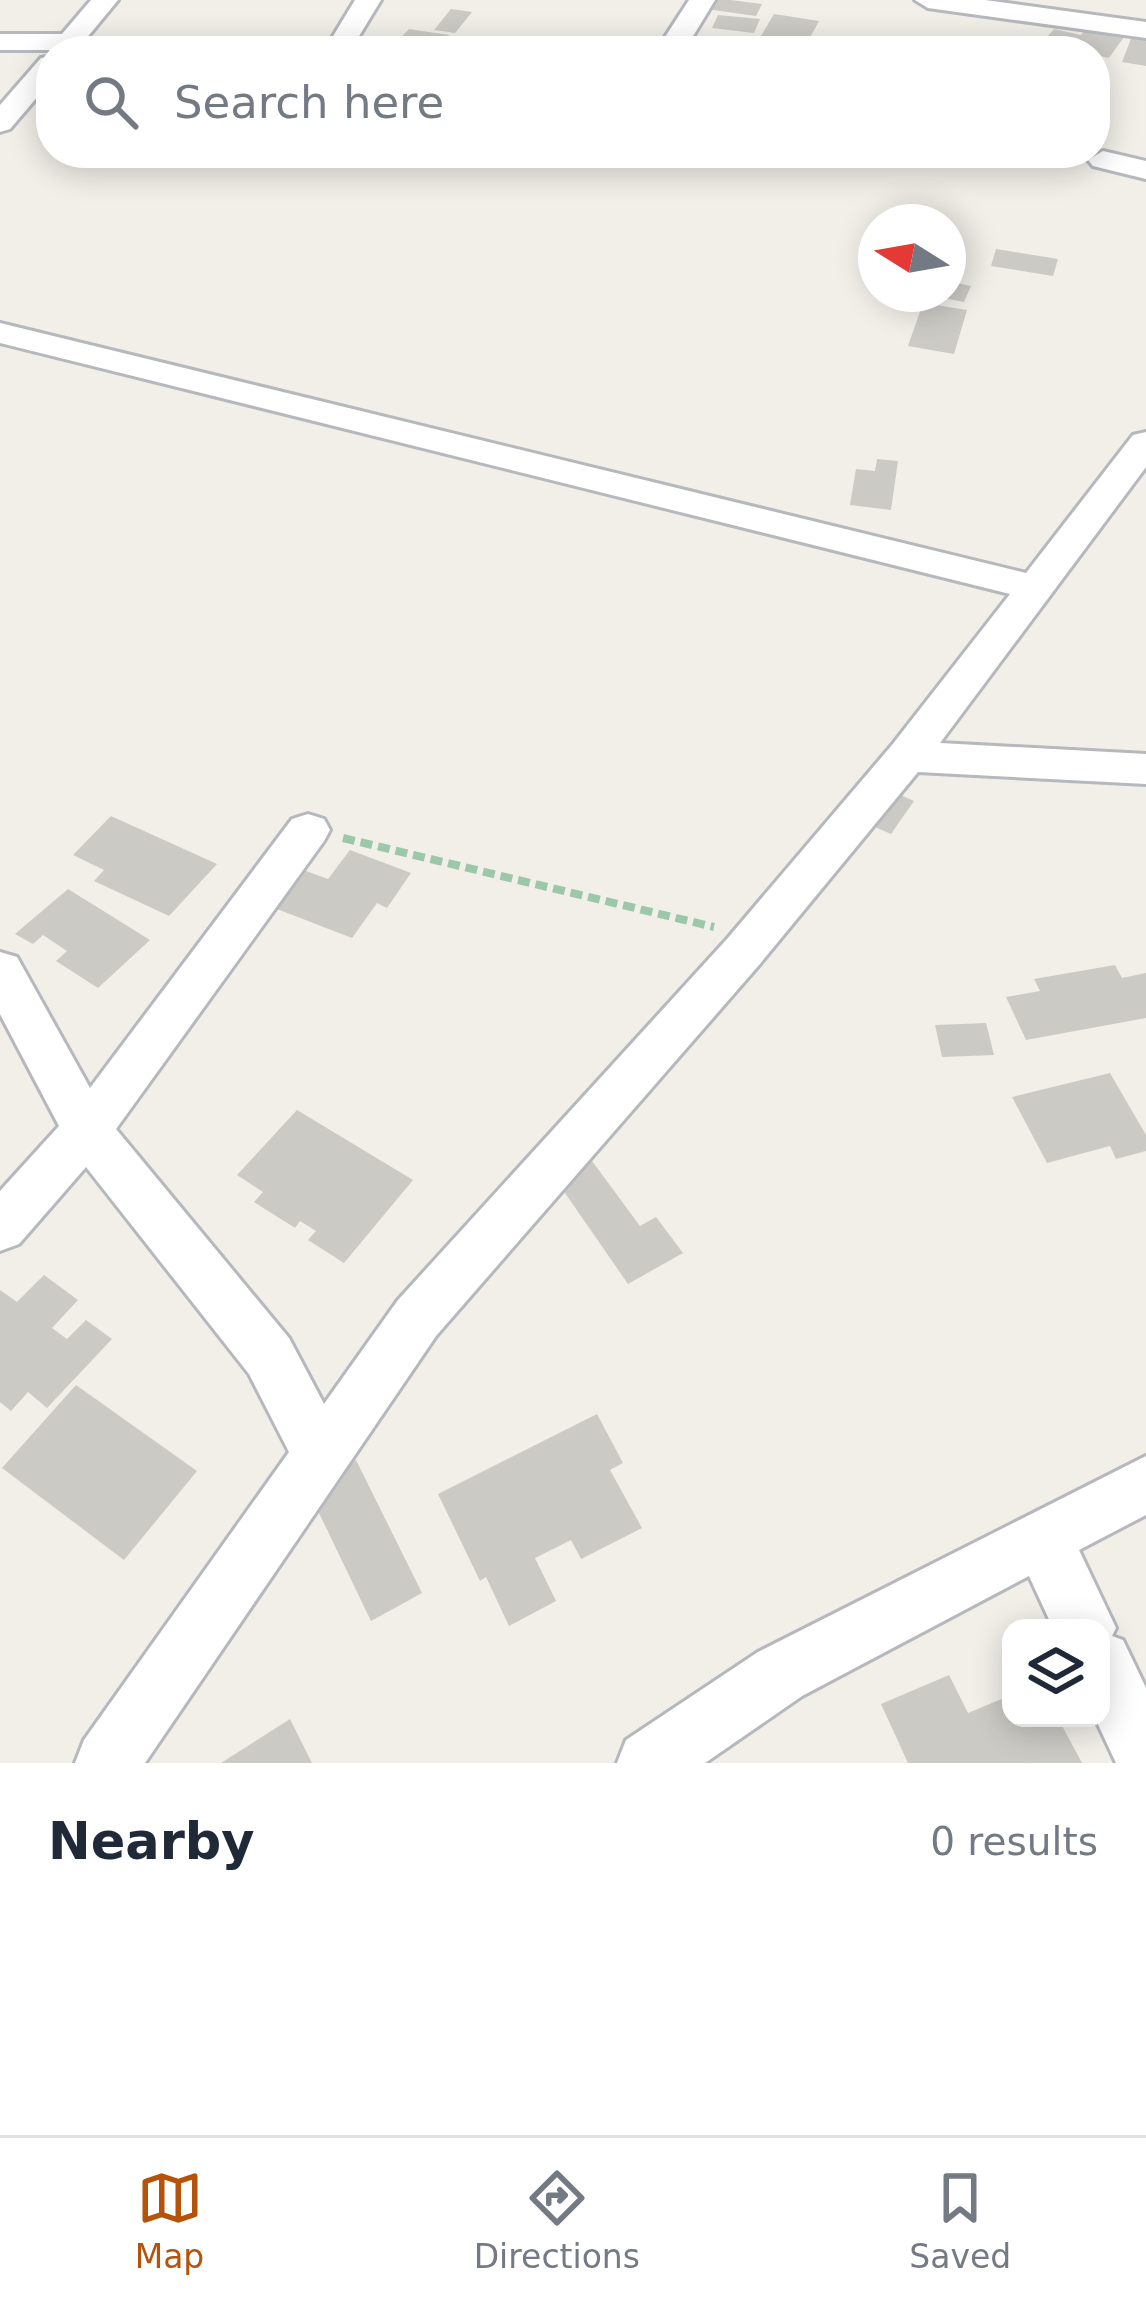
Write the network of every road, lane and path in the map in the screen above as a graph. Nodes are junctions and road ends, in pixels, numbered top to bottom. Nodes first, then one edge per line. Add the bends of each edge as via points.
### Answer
1 (105, 0) edge
2 (368, 0) edge
3 (702, 0) edge
4 (928, 0) edge
5 (1146, 30) edge
6 (75, 36) edge
7 (346, 36) edge
8 (679, 36) edge
9 (0, 42) edge
10 (36, 48) edge
11 (36, 77) edge
12 (6, 108) edge
13 (1110, 162) edge
14 (1146, 170) edge
15 (0, 334) edge
16 (1146, 444) edge
17 (1032, 587) junction
18 (907, 756) junction
19 (1146, 769) edge
20 (308, 830) joint
21 (756, 937) junction
22 (0, 970) edge
23 (87, 1130) junction
24 (0, 1228) edge
25 (321, 1455) junction
26 (1146, 1484) edge
27 (1042, 1538) junction
28 (1081, 1619) edge
29 (1110, 1681) edge
30 (1146, 1757) edge
31 (107, 1763) edge
32 (649, 1763) edge

1 - 6 street
2 - 7 street
3 - 8 street
4 - 5 street
9 - 10 street
11 - 12 street
13 - 14 street
15 - 17 street
16 - 17 street
17 - 18 street
18 - 19 street
18 - 21 street
20 - 21 path
20 - 23 street
21 - 25 street via 417,1318
22 - 23 street
23 - 24 street
23 - 25 street via 269,1356
25 - 31 street
26 - 27 street
27 - 28 street
27 - 32 street via 780,1674
29 - 30 street

